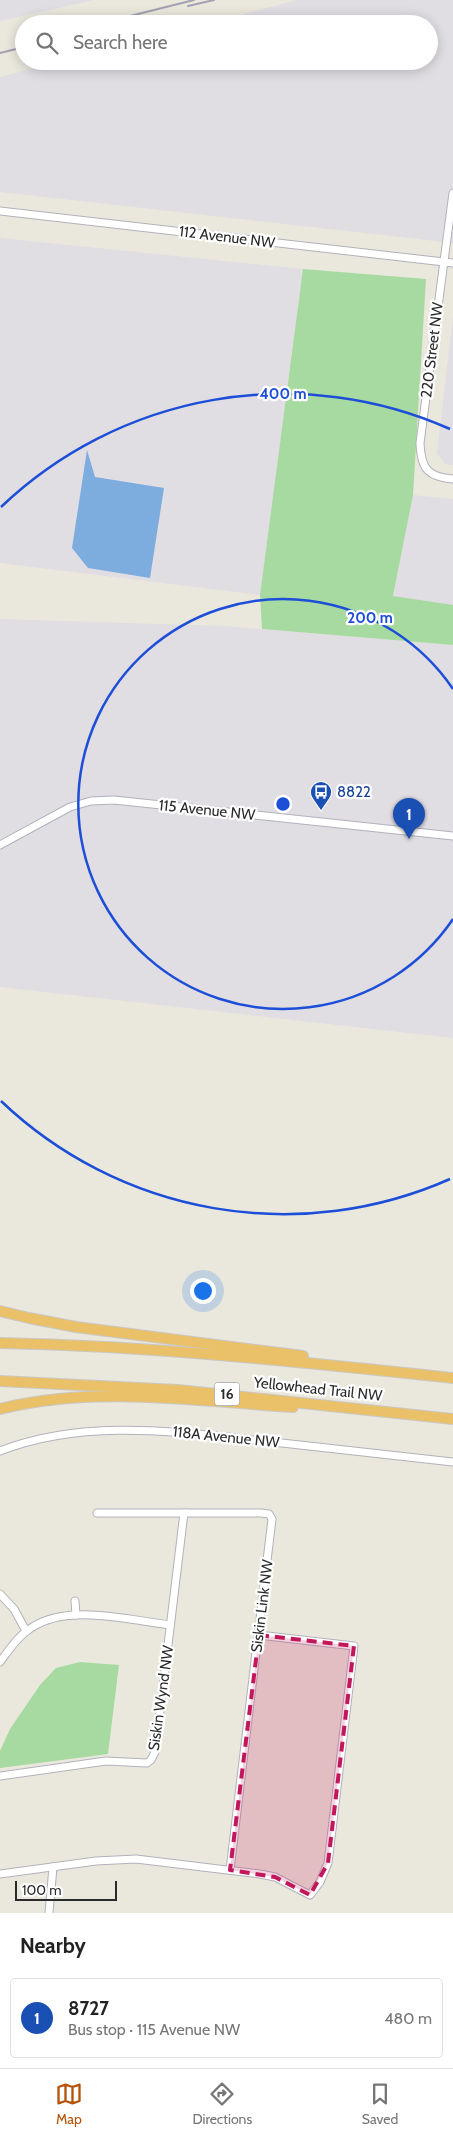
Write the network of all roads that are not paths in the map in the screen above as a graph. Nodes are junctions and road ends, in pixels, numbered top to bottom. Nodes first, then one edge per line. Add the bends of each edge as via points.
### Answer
1 (453, 193) edge
2 (0, 211) edge
3 (443, 262) junction
4 (453, 263) edge
5 (453, 479) edge
6 (453, 836) edge
7 (0, 845) edge
8 (0, 1311) edge
9 (0, 1343) edge
10 (358, 1368) junction
11 (453, 1378) edge
12 (0, 1381) edge
13 (0, 1409) edge
14 (414, 1414) junction
15 (453, 1418) edge
16 (0, 1451) edge
17 (453, 1462) edge
18 (97, 1513) dead end
19 (184, 1513) junction
20 (0, 1594) edge
21 (75, 1601) dead end
22 (76, 1615) junction
23 (170, 1625) junction
24 (26, 1631) junction
25 (259, 1635) junction
26 (0, 1662) edge
27 (0, 1776) edge
28 (53, 1867) junction
29 (230, 1870) junction
30 (2, 1875) edge
31 (49, 1913) edge

1 - 3 street, 220 Street NW
2 - 3 street, 112 Avenue NW
3 - 4 street, 112 Avenue NW
3 - 5 street, 220 Street NW via 420,443 423,462 431,474
6 - 7 street, 115 Avenue NW via 114,800 91,801 70,807
8 - 10 highway via 76,1327 286,1353
9 - 10 highway, Yellowhead Trail NW via 177,1351
10 - 11 highway, Yellowhead Trail NW
12 - 14 highway, Yellowhead Trail NW / 16 via 178,1390
13 - 14 highway via 57,1398 94,1397
14 - 15 highway, Yellowhead Trail NW / 16
16 - 17 street, 118A Avenue NW via 69,1434 156,1430
18 - 19 street, Siskin Link NW
19 - 23 street, Siskin Wynd NW
19 - 25 street, Siskin Link NW via 261,1513 271,1517
20 - 24 street via 14,1609
21 - 22 street
22 - 23 street
22 - 24 street via 46,1620
23 - 27 street, Siskin Wynd NW via 155,1752 151,1760 147,1763 106,1761
24 - 26 street
25 - 29 street, Siskin Link NW
25 - 29 street via 354,1646 328,1863 310,1895 275,1877
28 - 29 street via 136,1859
28 - 30 street
28 - 31 street

